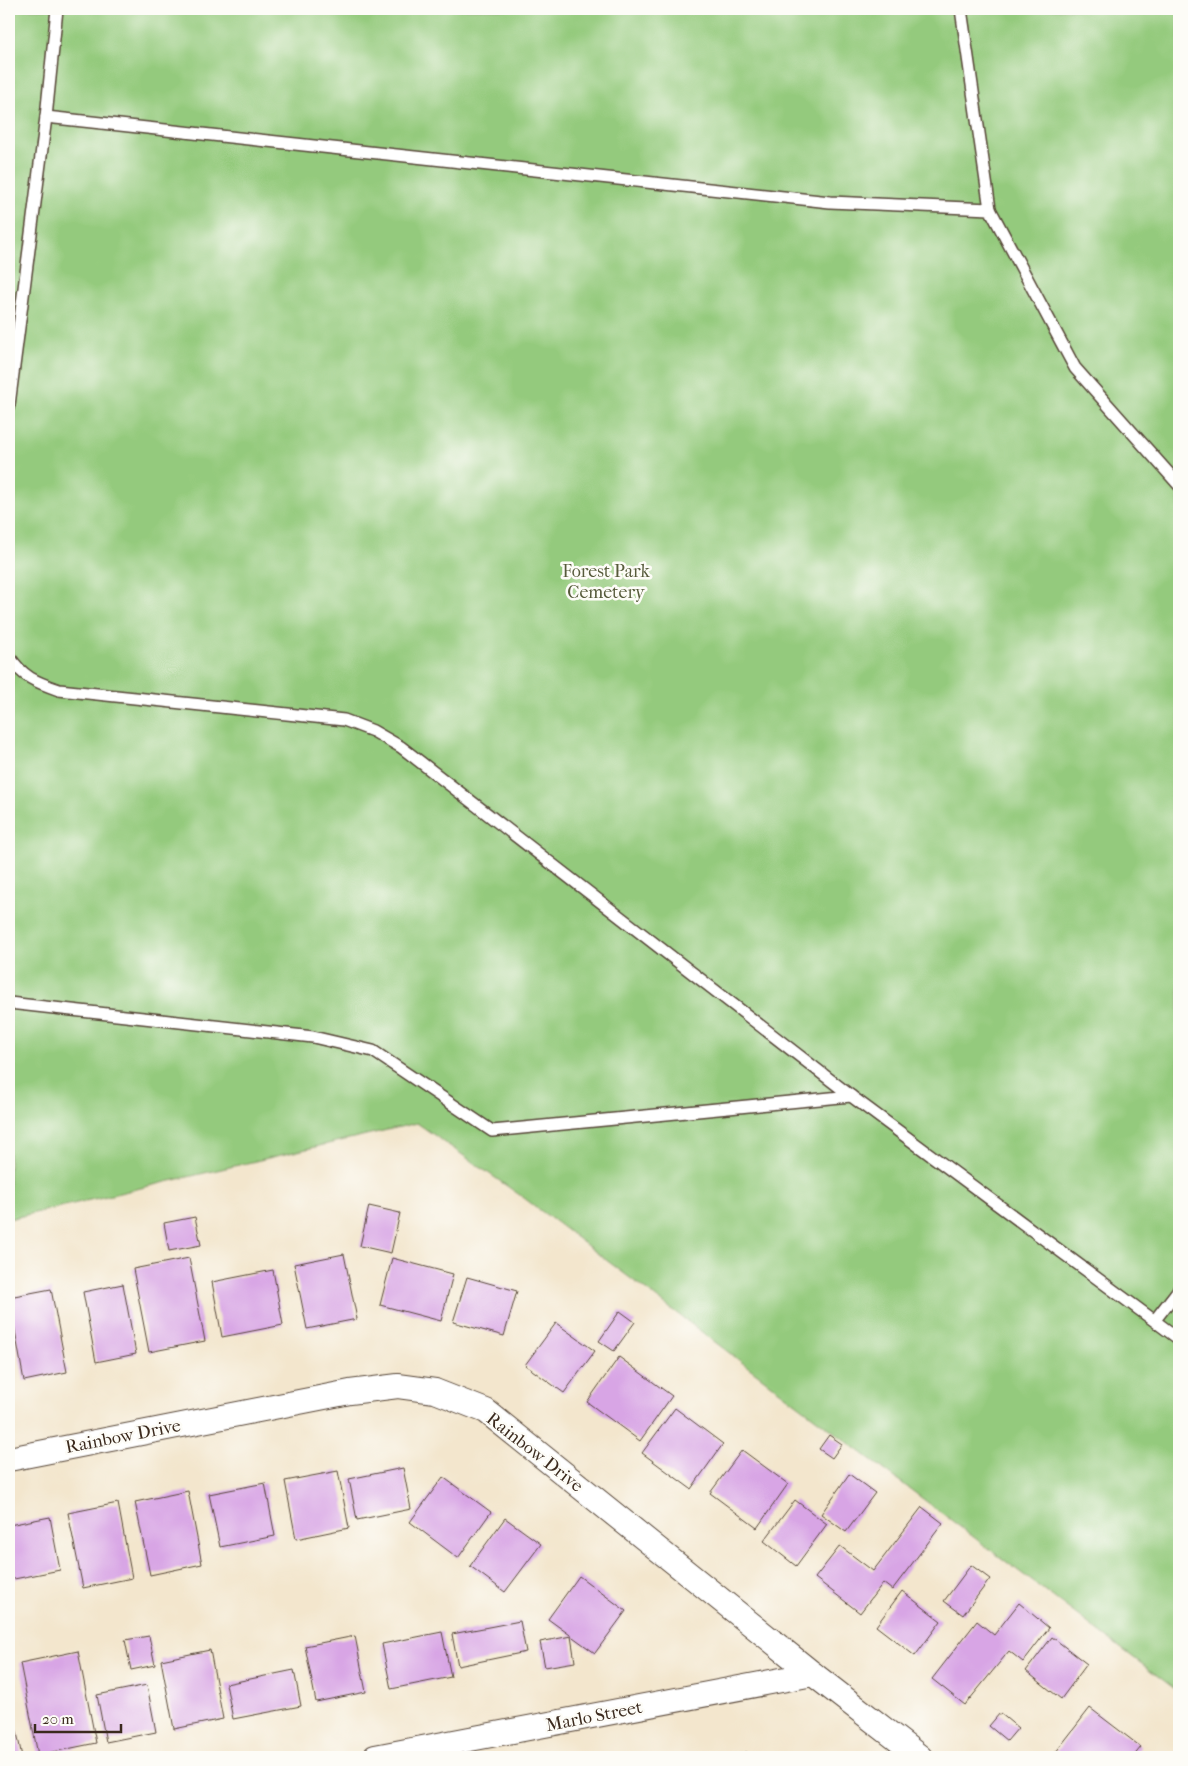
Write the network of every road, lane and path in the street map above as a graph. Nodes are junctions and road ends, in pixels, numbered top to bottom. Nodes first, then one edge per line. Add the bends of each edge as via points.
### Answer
1 (58, 9) edge
2 (961, 9) edge
3 (46, 117) junction
4 (990, 209) junction
5 (10, 377) edge
6 (9, 405) edge
7 (1179, 485) edge
8 (9, 656) edge
9 (9, 1003) edge
10 (851, 1096) junction
11 (1179, 1289) edge
12 (1155, 1320) junction
13 (1179, 1339) edge
14 (9, 1459) edge
15 (813, 1674) junction
16 (375, 1757) edge
17 (920, 1757) edge

1 - 3 lane
2 - 4 lane
3 - 4 lane via 830,202
3 - 5 lane
4 - 7 lane via 1075,368
5 - 6 lane
8 - 10 lane via 35,682 58,690 344,720 374,731 401,747
9 - 10 lane via 313,1037 373,1051 492,1131
10 - 12 lane
11 - 12 lane
12 - 13 lane
14 - 15 street, Rainbow Drive via 350,1392 398,1386 436,1391 486,1411
15 - 16 street, Marlo Street
15 - 17 street, Rainbow Drive

